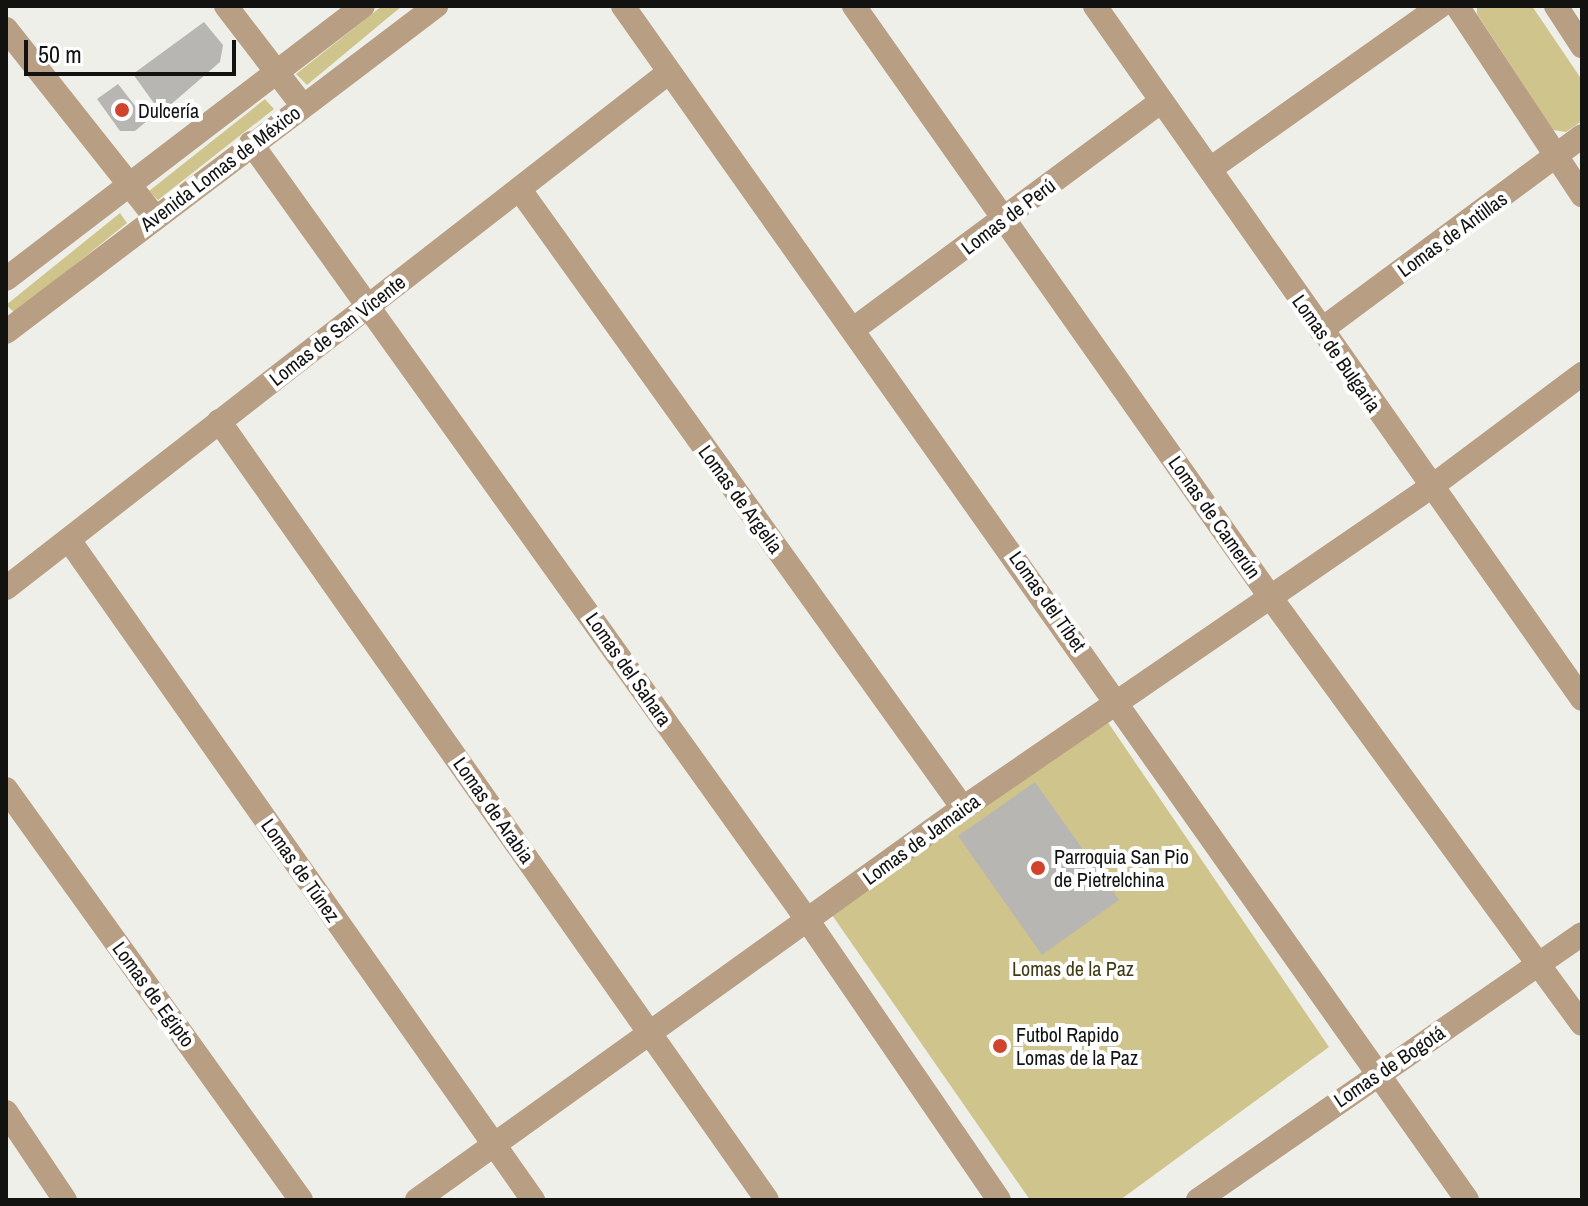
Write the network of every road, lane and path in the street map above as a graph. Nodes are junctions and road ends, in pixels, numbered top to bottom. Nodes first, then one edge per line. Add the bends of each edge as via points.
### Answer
1 (226, 6) edge
2 (363, 6) edge
3 (436, 6) edge
4 (623, 6) edge
5 (854, 6) edge
6 (1440, 6) edge
7 (1457, 6) edge
8 (1556, 6) edge
9 (1100, 8) edge
10 (6, 29) edge
11 (1582, 46) edge
12 (278, 73) junction
13 (668, 73) junction
14 (1160, 102) junction
15 (302, 105) junction
16 (1582, 136) edge
17 (251, 143) junction
18 (1557, 157) junction
19 (1210, 169) junction
20 (128, 184) junction
21 (520, 190) junction
22 (1582, 195) edge
23 (155, 217) junction
24 (1008, 218) junction
25 (6, 279) edge
26 (369, 304) junction
27 (8, 326) edge
28 (855, 328) junction
29 (1321, 330) junction
30 (1582, 374) edge
31 (219, 421) junction
32 (1431, 487) junction
33 (69, 540) junction
34 (6, 588) edge
35 (1271, 598) junction
36 (1582, 699) edge
37 (1120, 704) junction
38 (6, 789) edge
39 (963, 808) junction
40 (808, 921) junction
41 (1582, 934) edge
42 (1541, 964) junction
43 (1582, 1024) edge
44 (652, 1033) junction
45 (1377, 1072) junction
46 (6, 1112) edge
47 (494, 1144) junction
48 (1224, 1193) edge
49 (65, 1200) edge
50 (301, 1200) edge
51 (417, 1200) edge
52 (533, 1200) edge
53 (767, 1200) edge
54 (999, 1200) edge
55 (1198, 1200) edge
56 (1467, 1200) edge

1 - 12 street
2 - 12 street, Avenida Lomas de México
3 - 15 street, Avenida Lomas de México
4 - 13 street, Lomas del Tíbet
5 - 24 street, Lomas de Camerún
6 - 19 street
7 - 18 street
8 - 11 street
9 - 14 street, Lomas de Bulgaria
10 - 20 street
12 - 15 street
12 - 20 street, Avenida Lomas de México
13 - 21 street, Lomas de San Vicente
13 - 28 street, Lomas del Tíbet
14 - 19 street, Lomas de Bulgaria
14 - 24 street, Lomas de Perú
15 - 17 street, Avenida Lomas de México
16 - 18 street, Lomas de Antillas
17 - 23 street, Avenida Lomas de México
17 - 26 street, Lomas del Sahara
18 - 22 street
18 - 29 street, Lomas de Antillas
19 - 29 street, Lomas de Bulgaria
20 - 23 street
20 - 25 street, Avenida Lomas de México
21 - 26 street, Lomas de San Vicente
21 - 39 street, Lomas de Argelia
23 - 27 street, Avenida Lomas de México
24 - 28 street, Lomas de Perú
24 - 35 street, Lomas de Camerún
26 - 31 street, Lomas de San Vicente
26 - 40 street, Lomas del Sahara
28 - 37 street, Lomas del Tíbet
29 - 32 street, Lomas de Bulgaria
30 - 32 street, Lomas de Jamaica
31 - 33 street, Lomas de San Vicente
31 - 44 street, Lomas de Arabia
32 - 35 street, Lomas de Jamaica
32 - 36 street, Lomas de Bulgaria
33 - 34 street, Lomas de San Vicente
33 - 47 street, Lomas de Túnez
35 - 37 street, Lomas de Jamaica
35 - 42 street, Lomas de Camerún
37 - 39 street, Lomas de Jamaica
37 - 45 street, Lomas del Tíbet
38 - 50 street, Lomas de Egipto
39 - 40 street, Lomas de Jamaica
40 - 44 street, Lomas de Jamaica
40 - 54 street, Lomas del Sahara
41 - 42 street, Lomas de Bogotá
42 - 43 street, Lomas de Camerún
42 - 45 street, Lomas de Bogotá
44 - 47 street, Lomas de Jamaica
44 - 53 street, Lomas de Arabia
45 - 48 street, Lomas de Bogotá
45 - 56 street, Lomas del Tíbet
46 - 49 street
47 - 51 street, Lomas de Jamaica
47 - 52 street, Lomas de Túnez
48 - 55 street, Lomas de Bogotá

